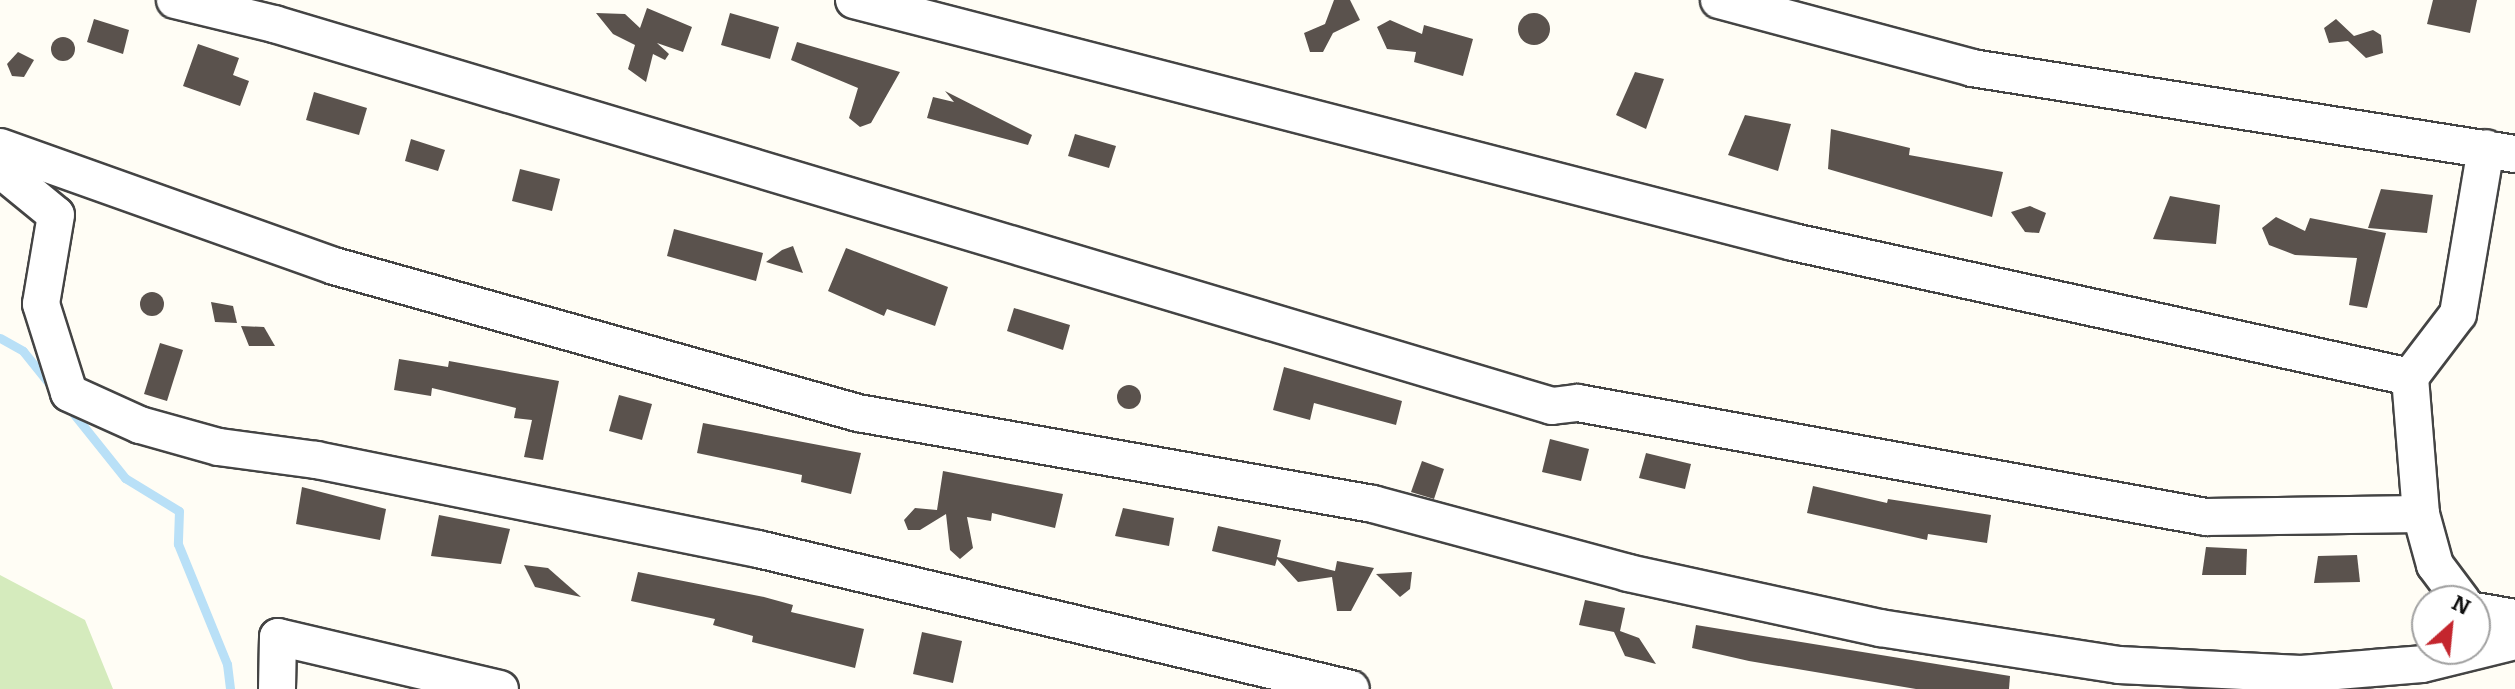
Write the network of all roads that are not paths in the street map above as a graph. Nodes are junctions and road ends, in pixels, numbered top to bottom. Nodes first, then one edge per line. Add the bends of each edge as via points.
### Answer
1 (175, 0) edge
2 (854, 0) edge
3 (1719, 0) edge
4 (0, 147) edge
5 (2501, 151) edge
6 (0, 169) edge
7 (2410, 377) junction
8 (2421, 514) junction
9 (2450, 585) edge
10 (2491, 614) edge
11 (2515, 618) edge
12 (2515, 641) edge
13 (277, 689) edge
14 (500, 689) edge
15 (1351, 689) edge

1 - 8 street via 274,24 1539,403 1578,403 2206,517
2 - 7 street via 1793,242
3 - 5 street via 1972,68
4 - 12 street via 334,266 858,413 1373,504 1628,573 1909,633 2119,665 2301,674 2422,664
5 - 7 street via 2458,314
6 - 15 street via 56,215 41,304 69,393 140,425 219,447 316,460 758,549
7 - 8 street
8 - 9 street via 2435,565
10 - 11 street
13 - 14 street via 278,637

